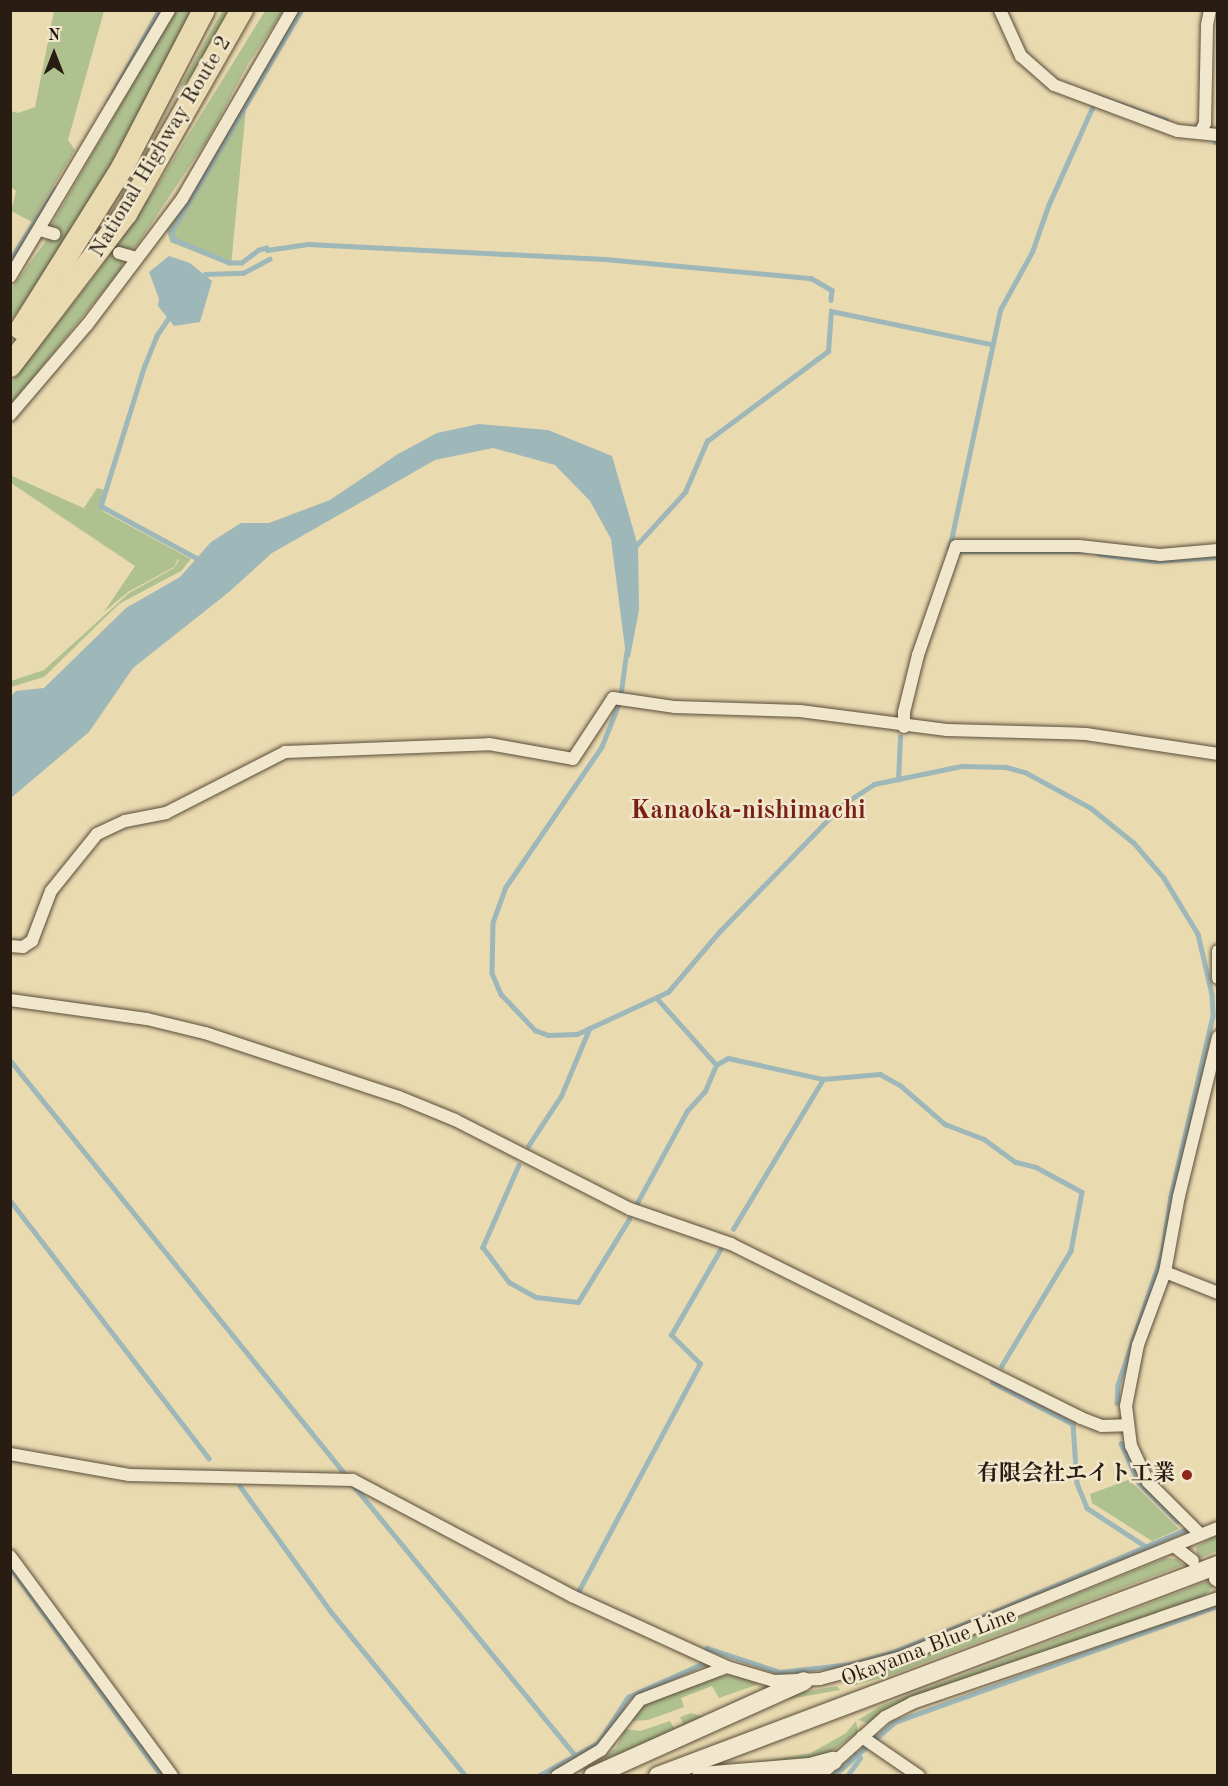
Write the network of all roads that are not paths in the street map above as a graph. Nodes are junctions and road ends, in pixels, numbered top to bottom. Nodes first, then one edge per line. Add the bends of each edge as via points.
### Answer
1 (169, 10) edge
2 (204, 10) edge
3 (241, 10) edge
4 (259, 10) edge
5 (292, 10) edge
6 (1000, 10) edge
7 (1210, 10) edge
8 (1212, 49) edge
9 (1200, 133) junction
10 (1218, 135) edge
11 (126, 214) junction
12 (40, 230) junction
13 (54, 234) dead end
14 (119, 253) dead end
15 (136, 258) junction
16 (10, 277) edge
17 (16, 335) edge
18 (10, 366) edge
19 (10, 415) edge
20 (1218, 550) edge
21 (904, 727) junction
22 (1218, 754) edge
23 (10, 946) edge
24 (1218, 951) edge
25 (1218, 978) edge
26 (10, 1000) edge
27 (1218, 1037) edge
28 (1165, 1272) junction
29 (1218, 1293) edge
30 (1126, 1425) junction
31 (10, 1454) edge
32 (1218, 1528) edge
33 (1200, 1534) junction
34 (1174, 1546) junction
35 (10, 1556) edge
36 (1193, 1561) dead end
37 (1217, 1575) edge
38 (1218, 1598) edge
39 (727, 1667) junction
40 (804, 1681) junction
41 (866, 1741) junction
42 (833, 1761) junction
43 (172, 1776) edge
44 (557, 1776) edge
45 (592, 1776) edge
46 (658, 1776) edge
47 (701, 1776) edge
48 (819, 1776) edge
49 (919, 1776) edge

1 - 12 street
2 - 17 highway via 122,168
3 - 11 highway, National Highway Route 2
3 - 17 highway, National Highway Route 2 via 209,51 136,176 72,267
4 - 11 highway via 176,146
5 - 15 street via 182,199
6 - 9 street via 1021,56 1054,85 1178,131
7 - 8 street
8 - 9 street via 1205,123
9 - 10 street
11 - 18 highway, National Highway Route 2
12 - 13 street
12 - 16 street
14 - 15 street
15 - 19 street via 87,325
20 - 21 street via 1160,555 1079,546 956,546 918,655
21 - 22 street via 1086,734
21 - 23 street via 800,711 675,707 622,697 610,700 573,759 489,744 285,752 166,813 125,821 97,834 51,891 32,941 23,947
24 - 25 street
26 - 30 street via 158,1022 399,1097 455,1120 630,1209 731,1244 1081,1419 1102,1426
27 - 28 street via 1179,1196
28 - 29 street
28 - 30 street via 1127,1386
30 - 33 street via 1148,1482
31 - 39 street via 129,1474 201,1479 353,1480 572,1596
32 - 33 street
33 - 34 street
34 - 36 street
34 - 40 street via 899,1658
35 - 43 street
37 - 46 main road, Okayama Blue Line
38 - 41 street via 912,1703 885,1717
39 - 40 street via 774,1681
39 - 44 street via 640,1700 602,1750
40 - 45 main road
41 - 42 street
41 - 49 street
42 - 47 main road via 810,1767
42 - 48 street

